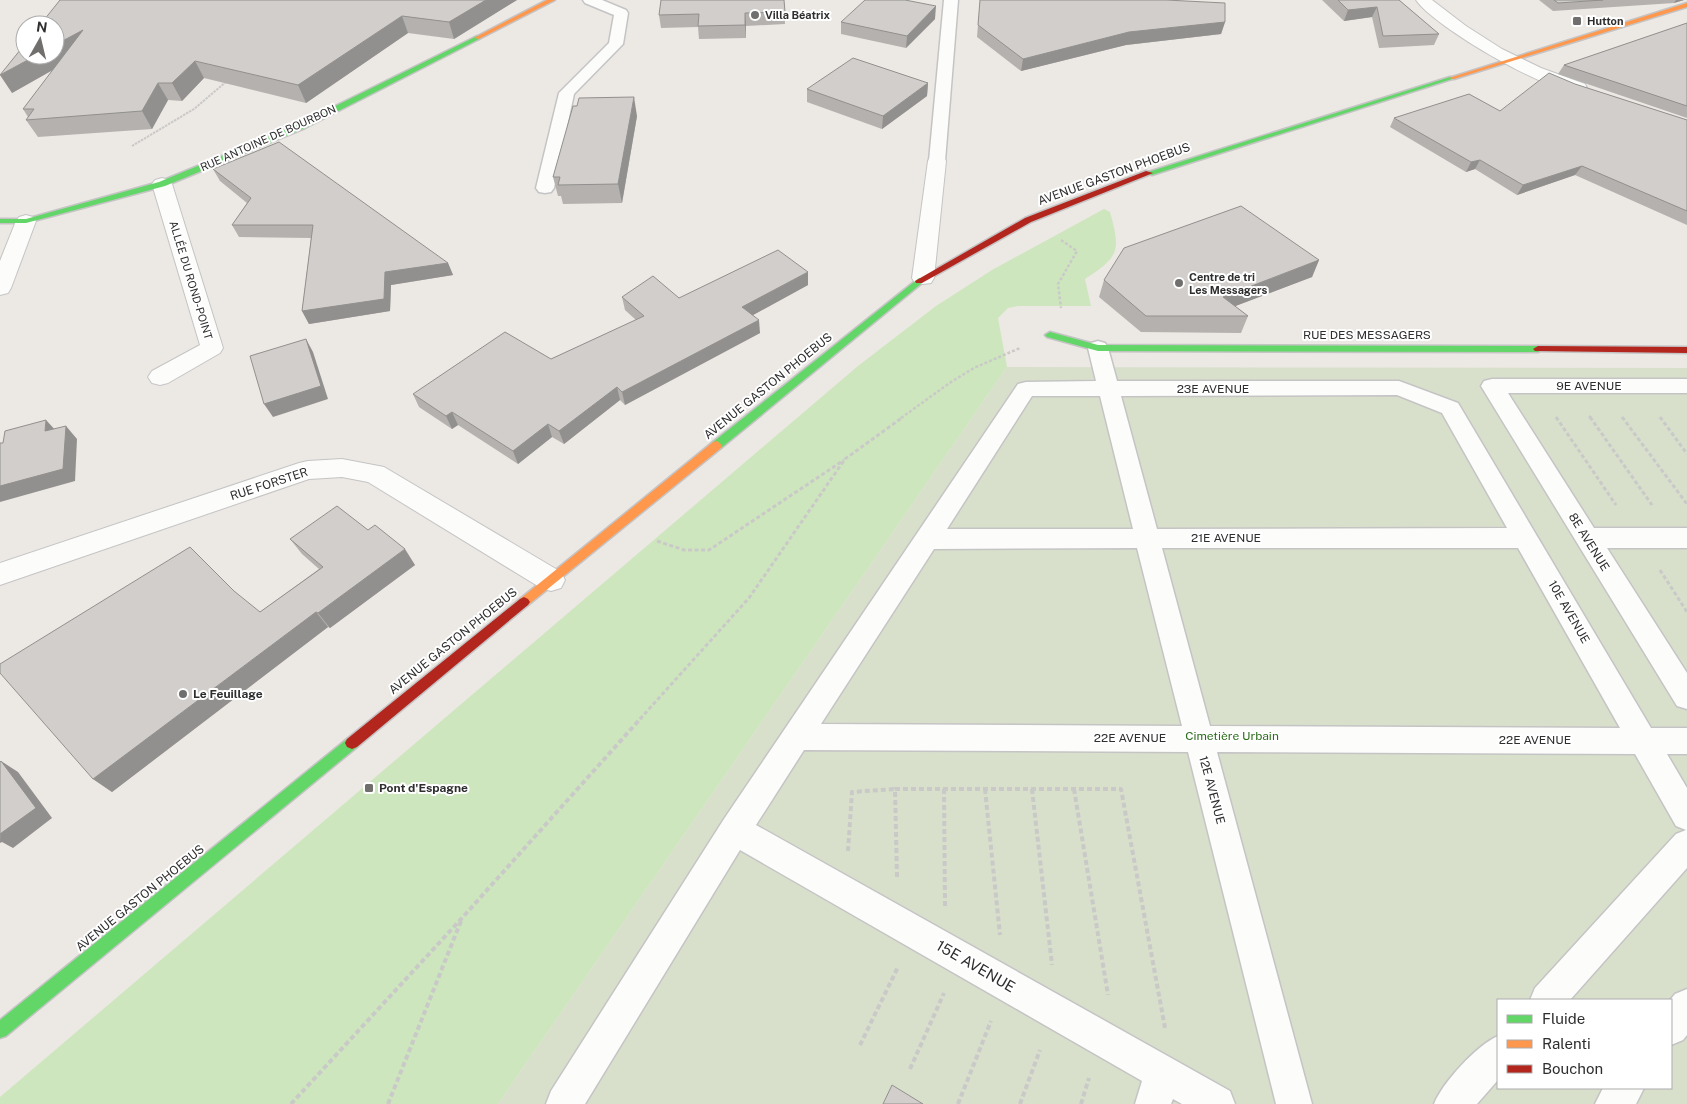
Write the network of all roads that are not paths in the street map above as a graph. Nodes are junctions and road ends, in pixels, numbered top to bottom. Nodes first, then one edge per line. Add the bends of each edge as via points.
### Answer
1 (552, 0) edge
2 (590, 0) edge
3 (951, 0) edge
4 (1423, 0) edge
5 (1687, 5) edge
6 (1511, 61) junction
7 (1594, 93) edge
8 (937, 161) joint
9 (162, 184) junction
10 (545, 188) dead end
11 (0, 221) edge
12 (26, 221) junction
13 (923, 278) junction
14 (0, 288) edge
15 (1050, 335) road end
16 (1098, 348) junction
17 (1687, 350) edge
18 (160, 377) dead end
19 (1492, 386) joint
20 (1687, 386) edge
21 (1108, 389) junction
22 (1450, 408) joint
23 (1147, 538) junction
24 (1526, 538) junction
25 (1587, 538) junction
26 (1681, 538) edge
27 (927, 539) junction
28 (0, 574) edge
29 (551, 580) junction
30 (1687, 697) edge
31 (796, 737) junction
32 (1199, 739) junction
33 (1643, 741) junction
34 (1687, 741) edge
35 (1687, 816) edge
36 (734, 830) junction
37 (1687, 845) edge
38 (1547, 999) edge
39 (1687, 1006) edge
40 (1672, 1027) edge
41 (0, 1030) edge
42 (1497, 1055) edge
43 (1163, 1086) edge
44 (1625, 1089) edge
45 (569, 1102) edge
46 (1217, 1104) edge
47 (1294, 1104) edge
48 (1452, 1104) edge
49 (1613, 1104) edge

1 - 9 main road, RUE ANTOINE DE BOURBON via 302,126
2 - 10 lane via 621,13 616,44 567,93
3 - 8 lane
4 - 6 street via 1456,27
5 - 6 main road, AVENUE GASTON PHOEBUS
6 - 7 street via 1542,76
6 - 13 main road, AVENUE GASTON PHOEBUS via 1152,172 1028,220
8 - 13 street
9 - 12 main road, RUE ANTOINE DE BOURBON
9 - 18 street, ALLÉE DU ROND-POINT via 212,348
11 - 12 main road, RUE ANTOINE DE BOURBON
12 - 14 street
13 - 29 main road, AVENUE GASTON PHOEBUS
15 - 16 main road, RUE DES MESSAGERS
16 - 17 main road, RUE DES MESSAGERS
16 - 21 lane, 12E AVENUE
19 - 20 lane, 9E AVENUE
19 - 25 lane, 8E AVENUE
21 - 22 lane, 23E AVENUE via 1400,388
21 - 23 lane, 12E AVENUE
21 - 27 lane, 23E AVENUE via 1026,388
22 - 24 lane, 10E AVENUE
23 - 24 lane, 21E AVENUE
23 - 27 lane, 21E AVENUE
23 - 32 lane, 12E AVENUE
24 - 33 lane, 10E AVENUE
25 - 26 lane
25 - 30 lane, 8E AVENUE
27 - 31 lane
28 - 29 street, RUE FORSTER via 308,470 342,468 375,474
29 - 41 main road, AVENUE GASTON PHOEBUS
31 - 32 lane, 22E AVENUE
31 - 36 lane
32 - 33 lane, 22E AVENUE
32 - 47 lane, 12E AVENUE
33 - 34 lane, 22E AVENUE
33 - 35 lane, 10E AVENUE
36 - 43 lane, 15E AVENUE via 1101,1038
36 - 45 lane
37 - 38 lane
39 - 40 lane
42 - 48 lane
43 - 46 lane, 15E AVENUE
44 - 49 lane

